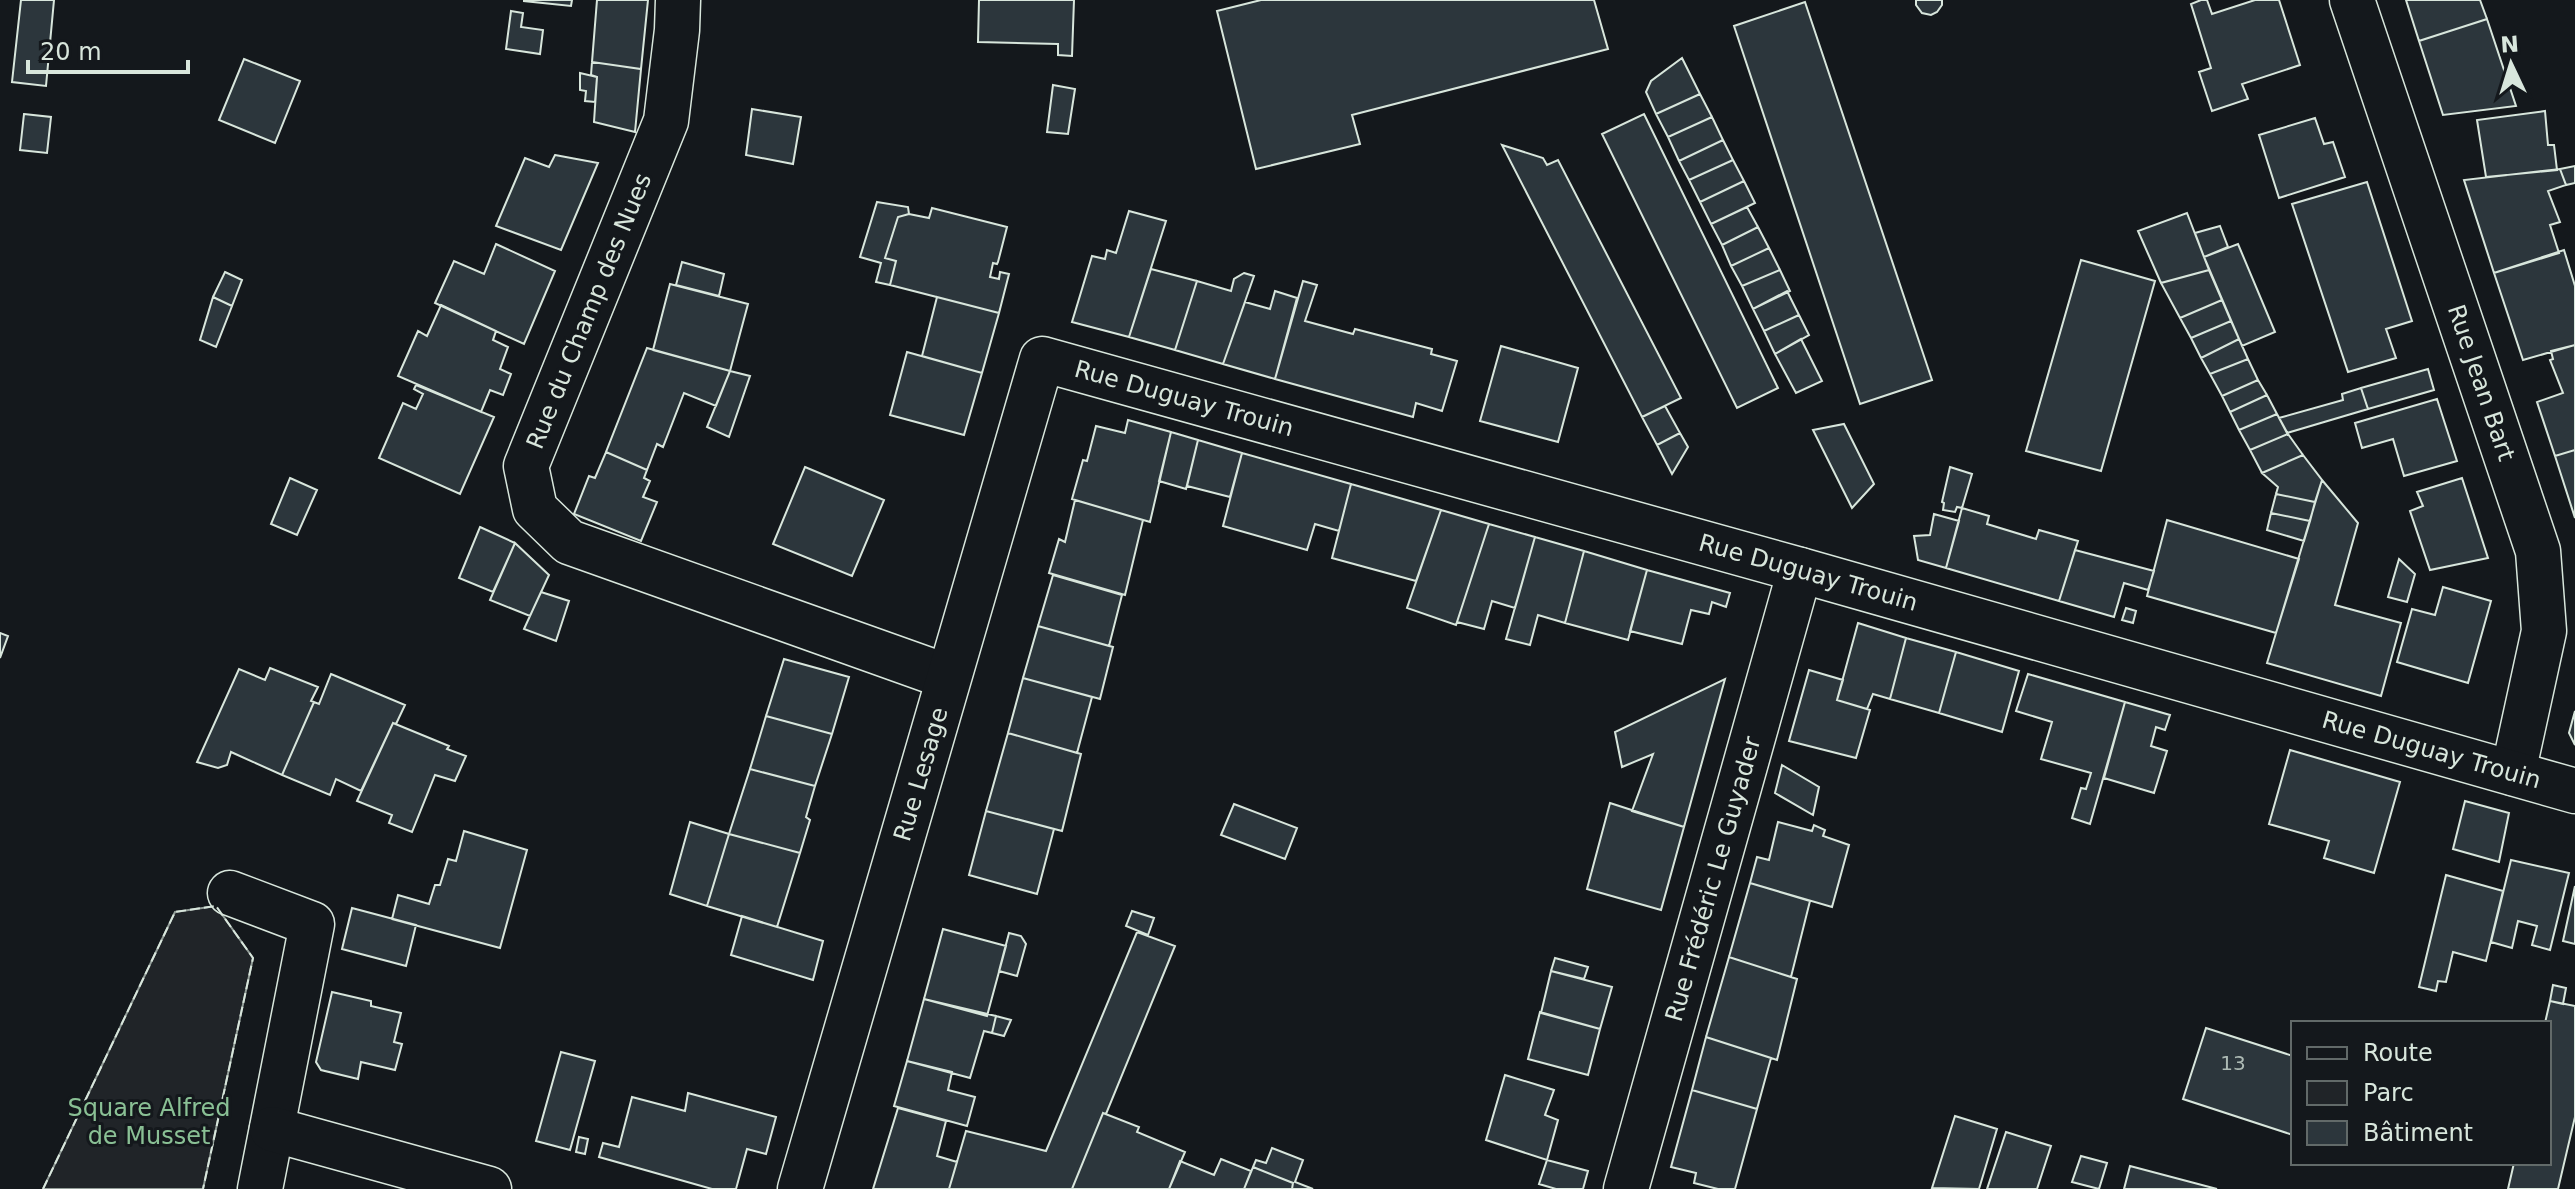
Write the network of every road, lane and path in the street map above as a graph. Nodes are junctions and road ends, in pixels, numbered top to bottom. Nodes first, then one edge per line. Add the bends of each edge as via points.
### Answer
1 (678, 0) edge
2 (2352, 0) edge
3 (1042, 359) joint
4 (1800, 570) junction
5 (948, 677) junction
6 (2513, 773) junction
7 (2575, 791) edge
8 (230, 893) dead end
9 (272, 1129) junction
10 (260, 1189) edge
11 (489, 1189) edge
12 (800, 1189) edge
13 (1626, 1189) edge

1 - 5 street, Rue du Champ des Nues via 666,121 526,466 535,509 569,542
2 - 6 street, Rue Jean Bart via 2538,551 2544,631
3 - 4 street, Rue Duguay Trouin
3 - 5 street, Rue Lesage
4 - 6 street, Rue Duguay Trouin
4 - 13 street, Rue Frédéric Le Guyader
5 - 12 street, Rue Lesage
6 - 7 street, Rue Duguay Trouin
8 - 9 street via 312,924
9 - 10 street
9 - 11 street

